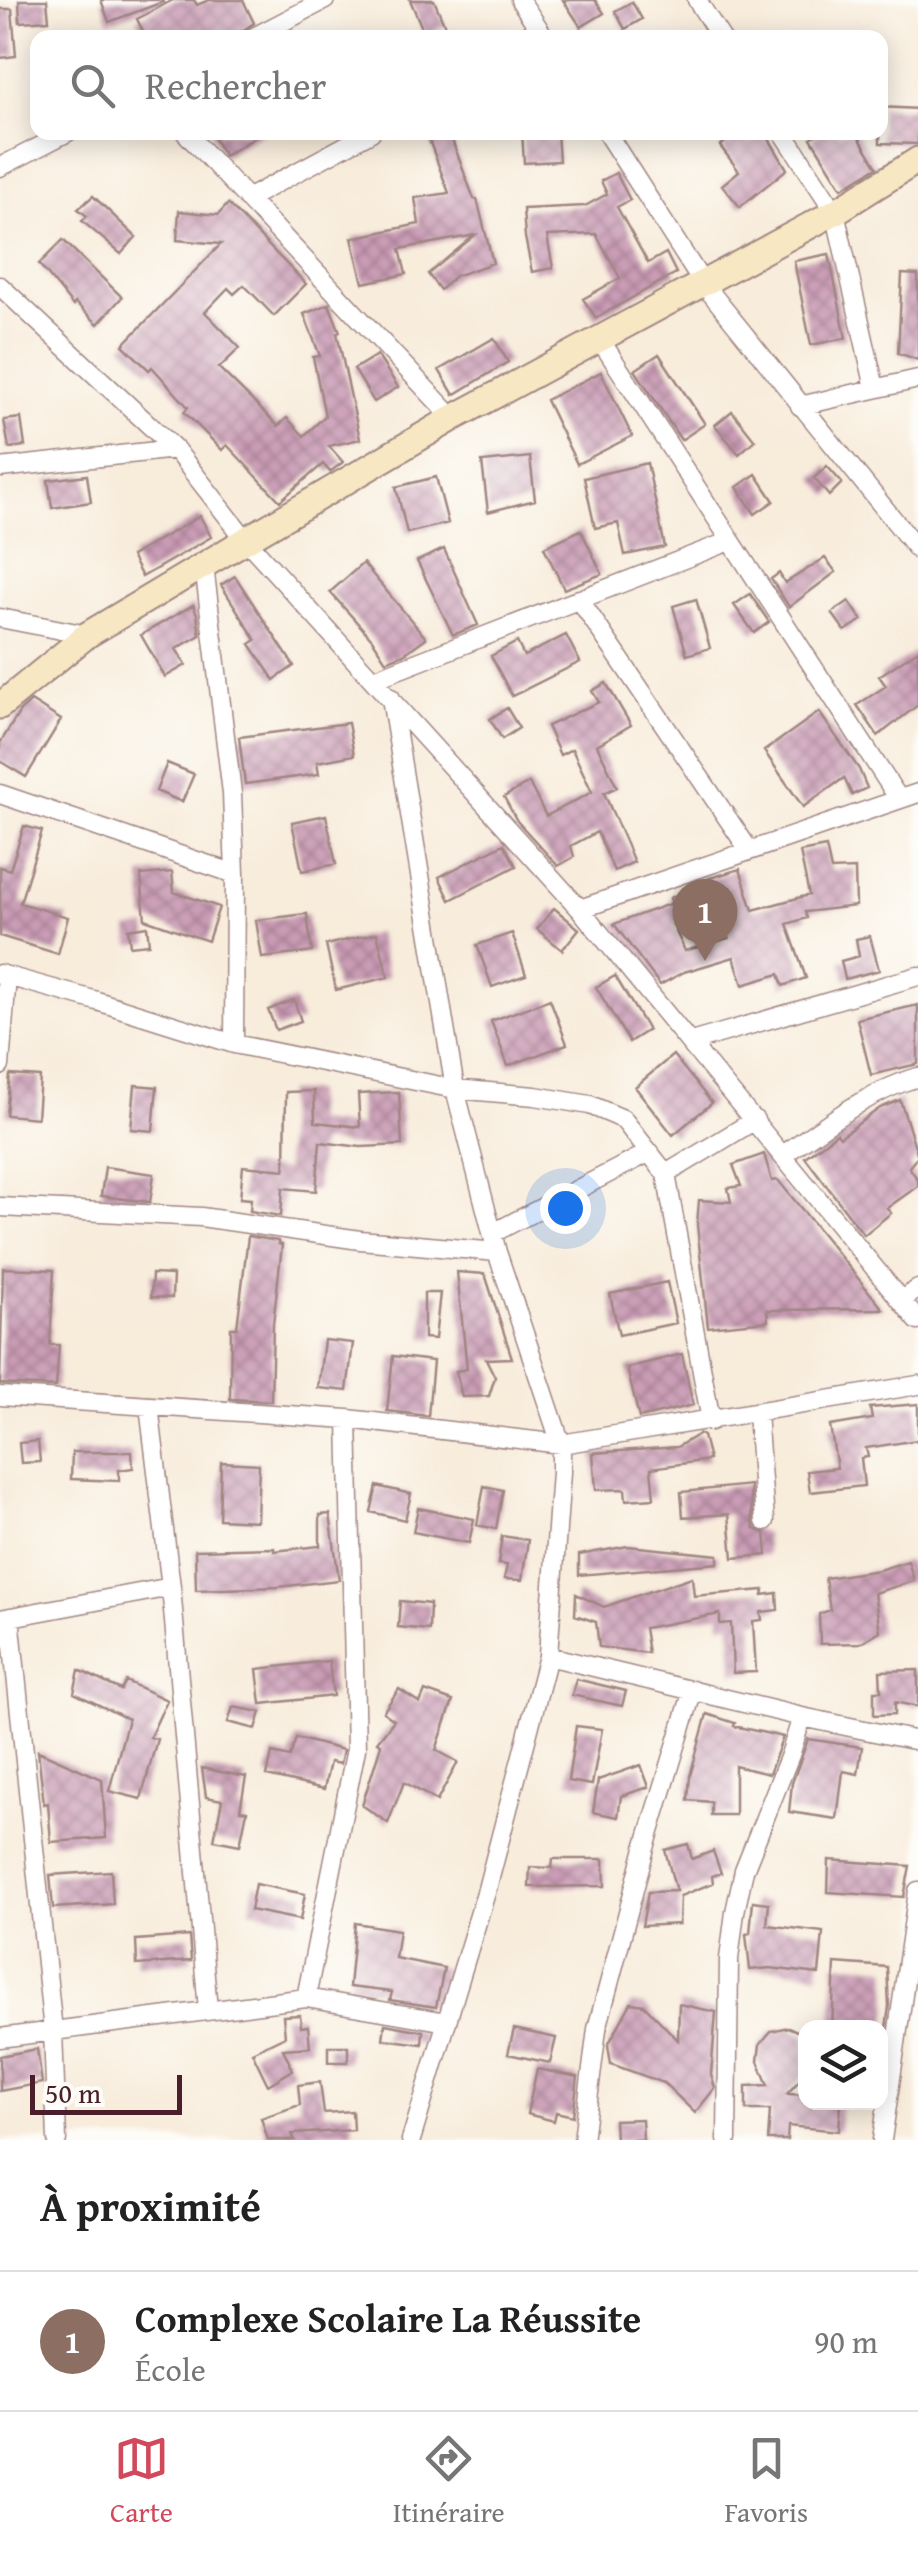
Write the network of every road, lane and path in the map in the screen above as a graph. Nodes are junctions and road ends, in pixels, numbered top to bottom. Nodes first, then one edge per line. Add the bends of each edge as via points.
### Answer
1 (325, 0) edge
2 (520, 0) edge
3 (697, 0) edge
4 (267, 30) edge
5 (539, 30) edge
6 (717, 30) edge
7 (53, 140) edge
8 (193, 140) edge
9 (356, 140) edge
10 (611, 140) edge
11 (788, 140) edge
12 (918, 160) edge
13 (0, 168) edge
14 (247, 198) junction
15 (835, 212) junction
16 (702, 282) junction
17 (0, 286) edge
18 (599, 338) junction
19 (918, 379) edge
20 (875, 388) junction
21 (800, 406) junction
22 (453, 418) junction
23 (175, 449) junction
24 (0, 468) edge
25 (246, 540) junction
26 (730, 541) junction
27 (918, 550) edge
28 (204, 566) junction
29 (579, 599) junction
30 (0, 618) edge
31 (87, 635) junction
32 (374, 680) junction
33 (390, 698) junction
34 (0, 706) edge
35 (0, 794) edge
36 (918, 794) edge
37 (899, 799) junction
38 (750, 850) junction
39 (236, 874) junction
40 (580, 909) junction
41 (4, 975) edge
42 (918, 976) edge
43 (691, 1042) junction
44 (234, 1044) junction
45 (0, 1066) edge
46 (918, 1077) edge
47 (455, 1090) junction
48 (755, 1120) junction
49 (650, 1152) junction
50 (783, 1156) junction
51 (666, 1174) junction
52 (0, 1207) edge
53 (495, 1242) junction
54 (918, 1289) edge
55 (901, 1300) junction
56 (918, 1321) edge
57 (918, 1385) edge
58 (0, 1396) edge
59 (149, 1406) junction
60 (757, 1413) junction
61 (348, 1419) junction
62 (711, 1422) junction
63 (560, 1444) junction
64 (765, 1521) dead end
65 (171, 1587) junction
66 (5, 1618) edge
67 (548, 1656) junction
68 (693, 1690) junction
69 (802, 1717) junction
70 (918, 1740) edge
71 (918, 1891) edge
72 (306, 1998) junction
73 (208, 2010) junction
74 (448, 2022) junction
75 (53, 2031) junction
76 (0, 2038) edge
77 (58, 2140) edge
78 (411, 2140) edge
79 (583, 2140) edge
80 (728, 2140) edge
81 (882, 2140) edge

1 - 4 street
2 - 5 street
3 - 6 street
7 - 13 street
8 - 14 street
9 - 14 street
10 - 16 street
11 - 15 street
12 - 15 street
14 - 22 street
15 - 16 street
15 - 20 street
16 - 18 street
16 - 21 street
17 - 23 street
18 - 22 street
18 - 26 street
19 - 20 street
20 - 21 street
21 - 27 street
22 - 25 street
23 - 24 street
23 - 25 street
25 - 28 street
25 - 32 street
26 - 29 street
26 - 37 street
28 - 31 street
28 - 39 street via 225,715
29 - 32 street
29 - 38 street
30 - 31 street
31 - 34 street
32 - 33 street
33 - 40 street
33 - 47 street
35 - 39 street
36 - 37 street
37 - 38 street
38 - 40 street
39 - 44 street
40 - 43 street
41 - 44 street
41 - 45 street
42 - 43 street
43 - 48 street
44 - 47 street
46 - 50 street via 847,1110
47 - 49 street via 590,1105 623,1118
47 - 53 street
48 - 50 street
48 - 51 street
49 - 51 street
49 - 53 street
50 - 55 street
51 - 62 street
52 - 53 street via 200,1217 360,1240
53 - 63 street
54 - 55 street
55 - 56 street
57 - 60 street
58 - 59 street
59 - 61 street
59 - 65 street
60 - 62 street
60 - 64 street
61 - 63 street
61 - 72 street via 356,1750
62 - 63 street
63 - 67 street
65 - 66 street
65 - 73 street
66 - 75 street
67 - 68 street
67 - 74 street
68 - 69 street
68 - 79 street via 597,2028
69 - 70 street
69 - 80 street via 744,1870 735,1912
71 - 81 street
72 - 73 street
72 - 74 street
73 - 75 street
74 - 78 street
75 - 76 street
75 - 77 street

